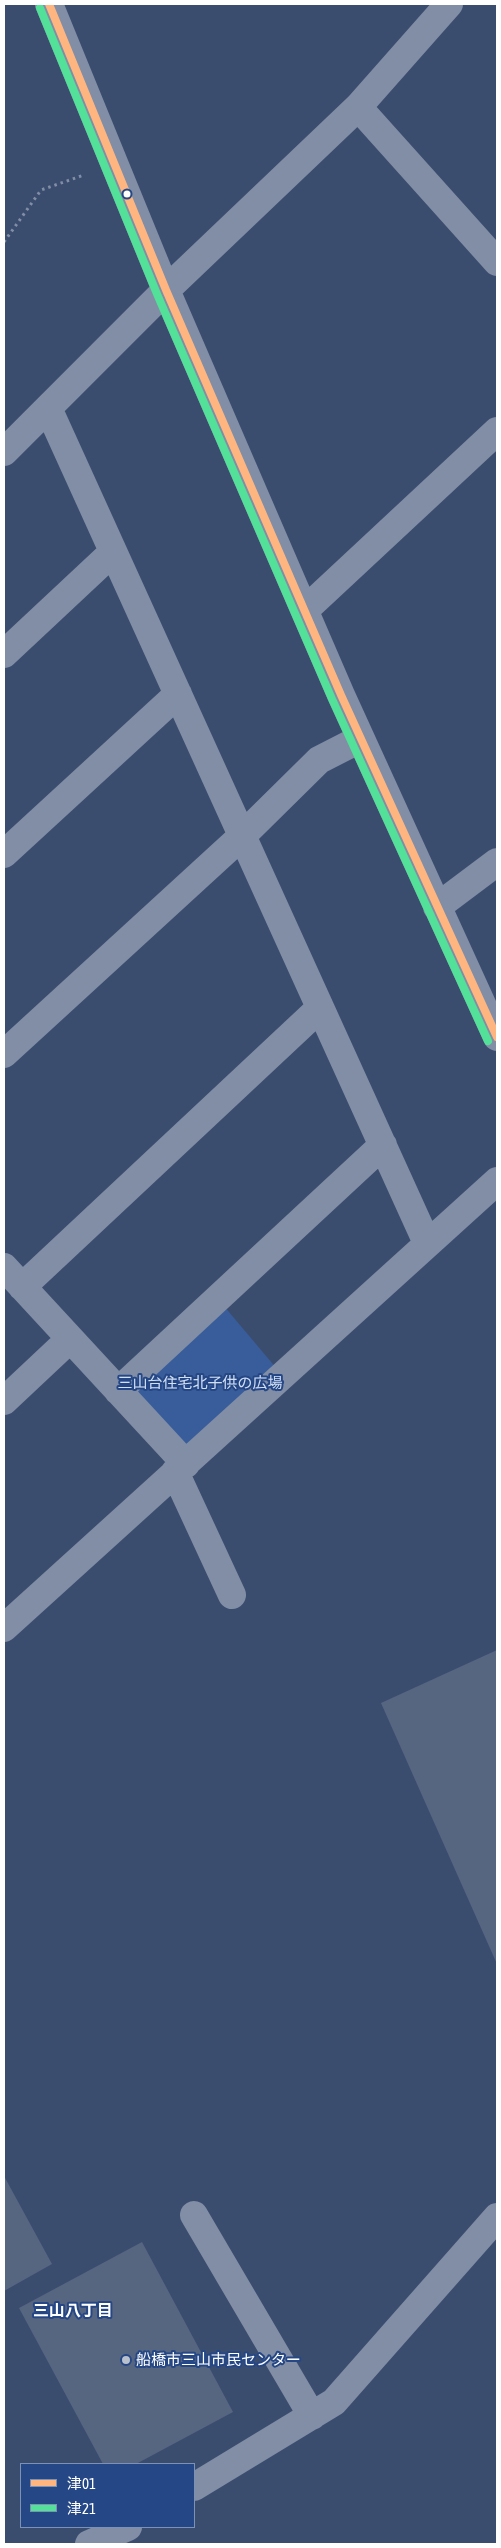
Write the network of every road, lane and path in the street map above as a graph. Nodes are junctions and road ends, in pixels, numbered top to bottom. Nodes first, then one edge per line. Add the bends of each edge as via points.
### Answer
1 (49, 4) edge
2 (450, 4) edge
3 (358, 107) junction
4 (86, 175) dead end
5 (4, 242) edge
6 (497, 262) edge
7 (166, 290) junction
8 (48, 408) junction
9 (497, 430) edge
10 (4, 452) edge
11 (113, 552) junction
12 (305, 610) junction
13 (4, 654) edge
14 (178, 694) junction
15 (360, 739) junction
16 (242, 836) junction
17 (4, 854) edge
18 (497, 862) edge
19 (437, 907) junction
20 (320, 1008) junction
21 (497, 1037) edge
22 (4, 1054) edge
23 (383, 1145) junction
24 (497, 1181) edge
25 (426, 1243) junction
26 (4, 1267) edge
27 (22, 1287) junction
28 (70, 1339) junction
29 (118, 1391) junction
30 (4, 1401) edge
31 (180, 1468) junction
32 (232, 1595) dead end
33 (4, 1628) edge
34 (194, 2215) dead end
35 (497, 2218) edge
36 (312, 2416) junction
37 (195, 2486) edge
38 (126, 2528) edge
39 (89, 2544) edge

1 - 7 street
2 - 3 street
3 - 6 street
3 - 7 street
4 - 5 path via 41,190
7 - 8 street
7 - 12 street
8 - 10 street
8 - 11 street
9 - 12 street
11 - 13 street
11 - 14 street
12 - 15 street
14 - 16 street
14 - 17 street
15 - 16 street via 319,760
15 - 19 street
16 - 20 street
16 - 22 street
18 - 19 street
19 - 21 street
20 - 23 street
20 - 27 street
23 - 25 street
23 - 29 street
24 - 25 street
25 - 31 street
26 - 27 street
27 - 28 street
28 - 29 street
28 - 30 street
29 - 31 street
31 - 32 street
31 - 33 street
34 - 36 street
35 - 36 street via 334,2402
36 - 37 street
38 - 39 street

